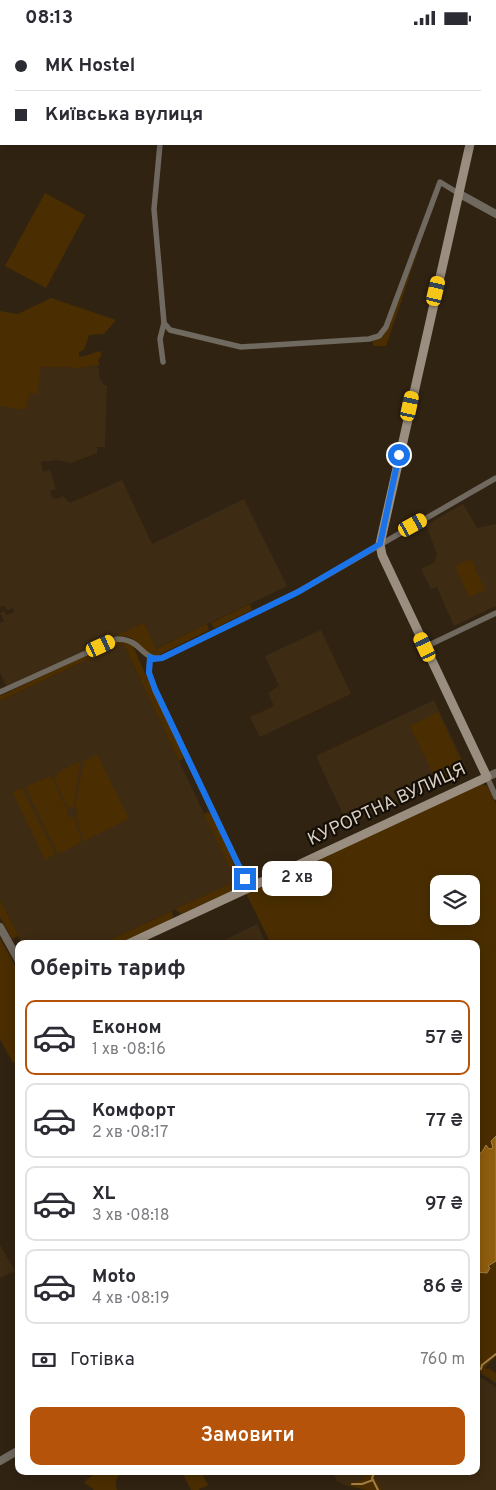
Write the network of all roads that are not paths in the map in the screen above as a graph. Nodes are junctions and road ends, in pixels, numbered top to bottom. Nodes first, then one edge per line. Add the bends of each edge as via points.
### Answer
1 (160, 145) edge
2 (470, 145) edge
3 (458, 193) junction
4 (496, 214) edge
5 (164, 323) junction
6 (163, 362) dead end
7 (496, 478) edge
8 (380, 544) junction
9 (496, 613) edge
10 (425, 647) junction
11 (150, 657) junction
12 (0, 692) edge
13 (496, 773) edge
14 (487, 777) junction
15 (496, 797) edge
16 (249, 887) junction
17 (0, 927) edge
18 (136, 940) edge
19 (15, 954) edge
20 (15, 1452) edge
21 (0, 1461) edge

1 - 5 street via 154,209
2 - 3 main road
3 - 4 street
3 - 5 street via 440,182 386,327 379,336 240,347 170,330
3 - 8 main road
5 - 6 street via 160,339
7 - 8 street
8 - 10 main road via 382,555
8 - 11 street via 298,592 162,658
9 - 10 street
10 - 14 main road
11 - 12 street via 130,640 117,639
11 - 16 street via 149,673 155,689
13 - 14 street, КУРОРТНА ВУЛИЦЯ
14 - 15 street
14 - 16 main road, КУРОРТНА ВУЛИЦЯ
16 - 18 main road, КУРОРТНА ВУЛИЦЯ
17 - 19 street
20 - 21 street

